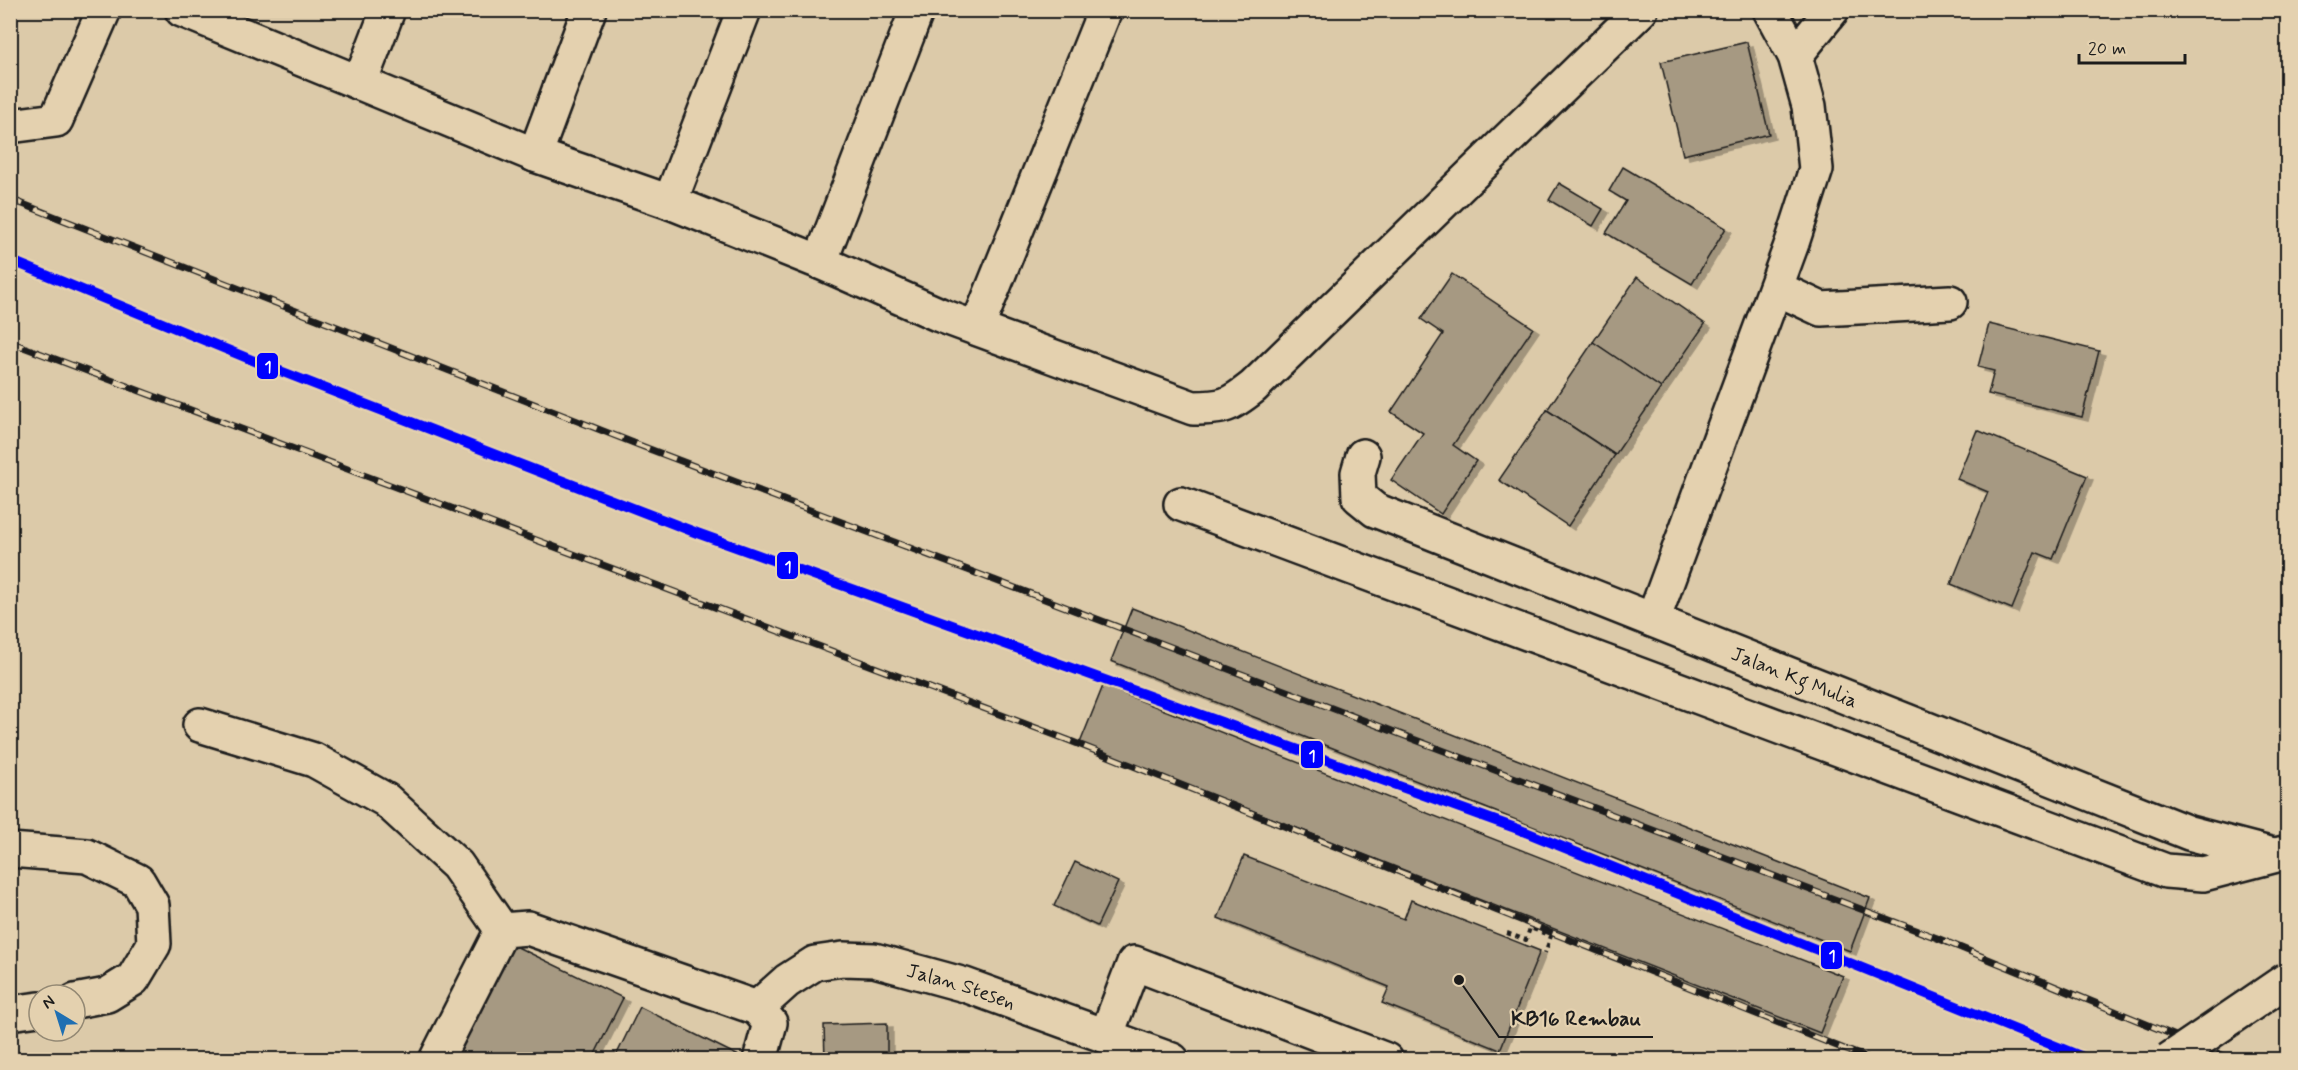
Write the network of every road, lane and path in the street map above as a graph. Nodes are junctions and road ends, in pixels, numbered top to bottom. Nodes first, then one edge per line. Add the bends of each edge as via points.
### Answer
1 (104, 10) edge
2 (182, 10) edge
3 (388, 10) edge
4 (589, 10) edge
5 (744, 10) edge
6 (917, 10) edge
7 (1105, 10) edge
8 (1641, 10) edge
9 (1770, 10) edge
10 (1832, 10) edge
11 (1795, 56) junction
12 (360, 82) junction
13 (10, 126) edge
14 (535, 155) junction
15 (670, 202) junction
16 (820, 262) junction
17 (1776, 288) junction
18 (1950, 303) dead end
19 (977, 328) junction
20 (1363, 456) dead end
21 (1181, 504) dead end
22 (1653, 620) junction
23 (200, 725) dead end
24 (10, 850) edge
25 (2282, 854) edge
26 (502, 930) junction
27 (1507, 933) dead end
28 (1545, 953) dead end
29 (2288, 979) edge
30 (87, 999) edge
31 (757, 1008) junction
32 (27, 1011) edge
33 (10, 1013) edge
34 (1106, 1035) junction
35 (436, 1059) edge
36 (760, 1059) edge
37 (1172, 1059) edge
38 (1386, 1059) edge
39 (2169, 1059) edge

1 - 13 main road via 56,120
2 - 12 main road
3 - 12 main road
4 - 14 main road
5 - 15 main road
6 - 16 main road
7 - 19 main road
8 - 19 main road via 1253,387 1232,403 1193,408
9 - 11 main road
10 - 11 main road
11 - 17 main road via 1809,106 1816,169
12 - 14 main road
14 - 15 main road
15 - 16 main road
16 - 19 main road
17 - 18 main road via 1821,309
17 - 22 main road
20 - 22 main road, Jalan Kg Mulia via 1358,473 1359,497 1375,510
21 - 25 main road via 2166,871 2203,874
22 - 25 main road, Jalan Kg Mulia via 2189,833
23 - 26 main road via 314,760 386,800 457,865
24 - 30 main road via 87,856 138,881 152,905 154,944 133,980 107,995
26 - 31 main road via 528,928
26 - 35 main road
27 - 28 path via 1526,940 1530,928 1551,936
29 - 39 main road, bridge
31 - 34 main road, Jalan Stesen via 815,963 874,960 965,985
31 - 36 main road via 770,1023
32 - 33 main road
34 - 37 main road, Jalan Stesen
34 - 38 main road via 1134,963

